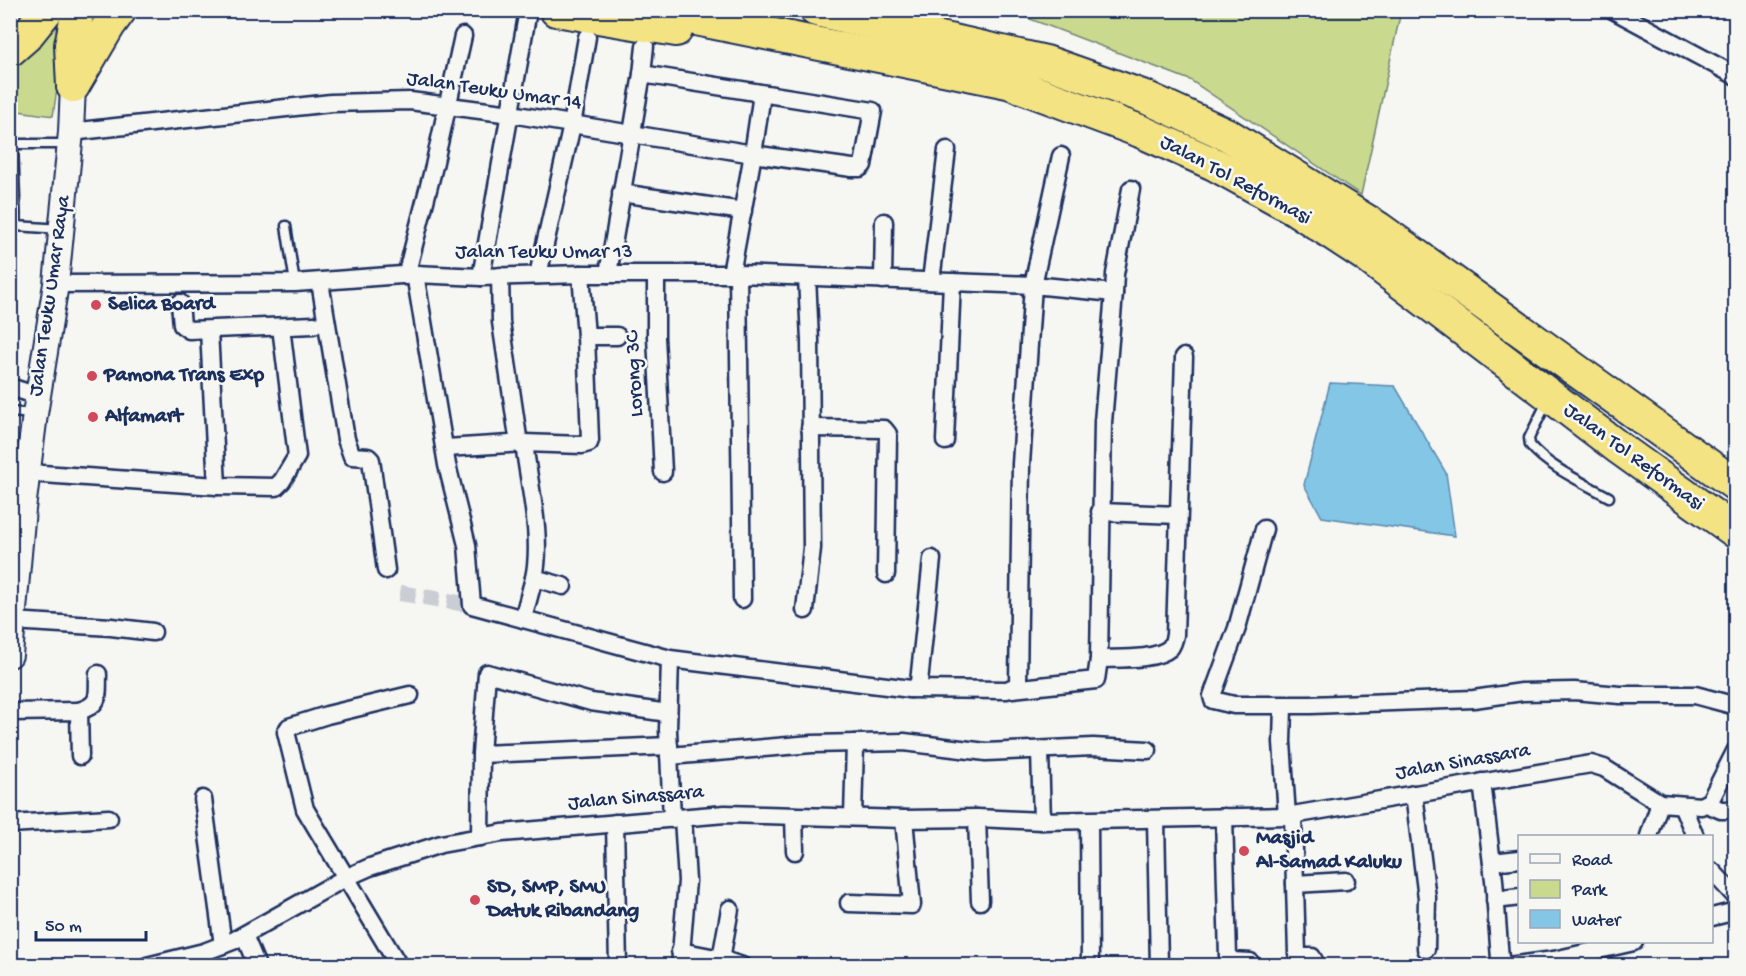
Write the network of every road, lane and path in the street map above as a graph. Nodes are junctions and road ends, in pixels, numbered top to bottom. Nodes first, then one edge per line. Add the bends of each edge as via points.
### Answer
1 (46, 10) edge
2 (78, 10) edge
3 (93, 10) edge
4 (120, 10) edge
5 (651, 10) edge
6 (816, 10) edge
7 (900, 10) edge
8 (1613, 10) edge
9 (542, 13) edge
10 (463, 36) dead end
11 (587, 37) dead end
12 (645, 46) dead end
13 (10, 50) edge
14 (1046, 62) junction
15 (642, 74) junction
16 (1736, 76) edge
17 (1008, 82) junction
18 (73, 86) junction
19 (762, 94) junction
20 (448, 105) junction
21 (511, 114) junction
22 (572, 125) junction
23 (632, 134) junction
24 (70, 138) junction
25 (12, 144) edge
26 (947, 150) dead end
27 (753, 154) junction
28 (1061, 156) dead end
29 (1131, 189) dead end
30 (621, 193) junction
31 (743, 211) junction
32 (884, 222) dead end
33 (286, 226) dead end
34 (13, 229) edge
35 (61, 229) junction
36 (581, 274) junction
37 (608, 274) junction
38 (734, 274) junction
39 (411, 275) junction
40 (538, 275) junction
41 (656, 275) junction
42 (500, 276) junction
43 (481, 277) junction
44 (807, 277) junction
45 (883, 279) junction
46 (931, 281) junction
47 (321, 282) junction
48 (952, 282) junction
49 (295, 283) junction
50 (56, 284) junction
51 (1033, 285) junction
52 (1114, 293) junction
53 (180, 303) dead end
54 (314, 325) dead end
55 (281, 327) junction
56 (209, 330) junction
57 (586, 336) junction
58 (617, 336) dead end
59 (1184, 357) dead end
60 (10, 387) edge
61 (1550, 396) junction
62 (36, 405) junction
63 (10, 412) edge
64 (810, 428) junction
65 (945, 441) dead end
66 (521, 443) junction
67 (446, 448) junction
68 (663, 472) dead end
69 (28, 473) junction
70 (217, 486) junction
71 (1736, 486) edge
72 (1610, 497) dead end
73 (17, 508) edge
74 (1100, 512) junction
75 (1178, 515) junction
76 (1264, 529) dead end
77 (1736, 532) edge
78 (932, 559) dead end
79 (386, 570) dead end
80 (886, 574) dead end
81 (534, 578) junction
82 (563, 586) dead end
83 (742, 599) dead end
84 (805, 610) dead end
85 (523, 619) junction
86 (153, 632) dead end
87 (11, 635) edge
88 (670, 659) junction
89 (1099, 659) junction
90 (98, 674) dead end
91 (1015, 686) junction
92 (908, 689) junction
93 (410, 695) dead end
94 (1283, 706) junction
95 (1736, 706) edge
96 (10, 711) edge
97 (80, 711) junction
98 (668, 713) junction
99 (855, 743) junction
100 (1148, 750) dead end
101 (1736, 750) edge
102 (669, 751) junction
103 (1040, 751) junction
104 (481, 754) junction
105 (80, 756) dead end
106 (1482, 782) junction
107 (1414, 794) junction
108 (203, 799) dead end
109 (1660, 803) junction
110 (1707, 804) junction
111 (1682, 805) junction
112 (1736, 810) edge
113 (794, 816) junction
114 (1290, 816) junction
115 (853, 817) junction
116 (1224, 817) junction
117 (109, 818) dead end
118 (977, 818) junction
119 (678, 819) junction
120 (904, 819) junction
121 (1042, 820) junction
122 (1089, 820) junction
123 (1156, 820) junction
124 (615, 823) junction
125 (10, 824) edge
126 (1650, 835) edge
127 (1694, 835) edge
128 (480, 837) junction
129 (795, 851) dead end
130 (1518, 859) edge
131 (1492, 862) junction
132 (1713, 872) edge
133 (345, 878) junction
134 (1346, 881) dead end
135 (1295, 884) junction
136 (1518, 897) edge
137 (1736, 897) edge
138 (1495, 900) junction
139 (981, 901) dead end
140 (849, 903) dead end
141 (730, 909) dead end
142 (1736, 911) edge
143 (1713, 917) edge
144 (244, 935) junction
145 (1630, 943) edge
146 (223, 945) junction
147 (1426, 949) dead end
148 (680, 958) edge
149 (721, 959) junction
150 (147, 966) edge
151 (257, 966) edge
152 (399, 966) edge
153 (618, 966) edge
154 (742, 966) edge
155 (1090, 966) edge
156 (1159, 966) edge
157 (1252, 966) edge
158 (1317, 966) edge
159 (1506, 966) edge

1 - 13 highway
2 - 18 highway via 70,45
3 - 18 street, Jalan Teuku Umar Raya
4 - 18 highway
5 - 17 highway, Jalan Tol Reformasi
6 - 14 highway, Jalan Tol Reformasi
7 - 14 highway
8 - 16 street
9 - 17 highway
9 - 21 street
10 - 20 street
11 - 22 street
12 - 15 street
14 - 71 highway, Jalan Tol Reformasi via 1145,97 1228,135 1378,228
15 - 19 street
15 - 23 street
17 - 61 highway, Jalan Tol Reformasi via 1140,131 1214,164 1292,207 1365,255
18 - 24 main road, Jalan Teuku Umar Raya
19 - 27 street
19 - 27 street, Jalan Teuku Umar 14 via 873,111 860,168
20 - 21 street, Jalan Teuku Umar 14
20 - 24 street, Jalan Teuku Umar 14 via 410,101 331,103
20 - 39 street
21 - 22 street, Jalan Teuku Umar 14
21 - 43 street
22 - 23 street, Jalan Teuku Umar 14
22 - 40 street
23 - 27 street, Jalan Teuku Umar 14
23 - 30 street
24 - 25 lane
24 - 35 main road, Jalan Teuku Umar Raya
25 - 34 lane
26 - 46 street
27 - 31 street
28 - 51 street
29 - 52 street
30 - 31 street
30 - 37 street
31 - 38 street
32 - 45 street
33 - 49 lane
34 - 35 lane
35 - 50 main road, Jalan Teuku Umar Raya
36 - 37 street, Jalan Teuku Umar 13
36 - 40 street, Jalan Teuku Umar 13
36 - 57 street
37 - 41 street, Jalan Teuku Umar 13
38 - 41 street, Jalan Teuku Umar 13
38 - 44 street, Jalan Teuku Umar 13
38 - 83 street
39 - 43 street, Jalan Teuku Umar 13
39 - 47 street, Jalan Teuku Umar 13
39 - 67 street
40 - 42 street, Jalan Teuku Umar 13
41 - 68 street, Lorong 3C
42 - 43 street, Jalan Teuku Umar 13
42 - 66 street via 501,322
44 - 45 street, Jalan Teuku Umar 13
44 - 64 street
45 - 46 street, Jalan Teuku Umar 13
46 - 48 street, Jalan Teuku Umar 13
47 - 49 street, Jalan Teuku Umar 13
47 - 79 street via 346,439 352,456 371,460
48 - 51 street, Jalan Teuku Umar 13
48 - 65 street
49 - 50 street, Jalan Teuku Umar 13
50 - 62 main road, Jalan Teuku Umar Raya
51 - 52 street, Jalan Teuku Umar 13
51 - 91 street via 1021,464
52 - 74 street
53 - 56 street via 186,329
54 - 55 street
55 - 56 street
55 - 70 street via 295,460 276,487
56 - 70 street
57 - 58 street
57 - 66 street via 589,443
59 - 75 street
60 - 62 street
61 - 72 lane via 1529,438 1530,445
61 - 77 highway, Jalan Tol Reformasi
62 - 63 lane
62 - 69 main road, Jalan Teuku Umar Raya
64 - 80 street via 884,429 888,434
64 - 84 street via 812,548
66 - 67 street
66 - 81 street via 536,535
67 - 85 street via 467,545 472,605
69 - 70 street
69 - 73 main road, Jalan Teuku Umar Raya
73 - 87 main road, Jalan Teuku Umar Raya
74 - 75 street
74 - 89 street
75 - 89 street via 1172,646 1153,656
76 - 94 street via 1237,628 1212,698 1234,705
78 - 92 street via 919,682
81 - 82 street
81 - 85 street
85 - 88 street
86 - 87 street via 111,627
88 - 92 street
88 - 98 street
89 - 91 street via 1096,680
90 - 97 street via 96,703
91 - 92 street
93 - 133 street via 309,720 286,730 305,809
94 - 95 street via 1574,691 1695,695
94 - 114 street via 1282,761
96 - 97 street
97 - 105 street
98 - 102 street
98 - 104 street via 591,702 487,673
99 - 102 street
99 - 103 street via 904,742 987,752
99 - 115 street
100 - 103 street via 1093,747
101 - 110 street
102 - 104 street
102 - 119 street
103 - 121 street
104 - 128 street
106 - 107 street, Jalan Sinassara
106 - 109 street, Jalan Sinassara via 1591,764
106 - 131 street
107 - 114 street, Jalan Sinassara
107 - 147 street via 1427,898
108 - 146 street
109 - 111 street, Jalan Sinassara
109 - 126 street
110 - 111 street, Jalan Sinassara
110 - 112 street, Jalan Sinassara via 1721,810
111 - 127 street
113 - 115 street, Jalan Sinassara
113 - 119 street, Jalan Sinassara via 725,814
113 - 129 street
114 - 116 street, Jalan Sinassara
114 - 135 street
115 - 120 street, Jalan Sinassara
116 - 123 street, Jalan Sinassara
116 - 157 street via 1228,957 1232,962 1250,962
117 - 125 street
118 - 120 street, Jalan Sinassara
118 - 121 street, Jalan Sinassara
118 - 139 street
119 - 124 street, Jalan Sinassara
119 - 148 street via 687,881
120 - 140 street via 912,905
121 - 122 street, Jalan Sinassara
122 - 123 street, Jalan Sinassara
122 - 155 street
123 - 156 street
124 - 128 street, Jalan Sinassara
124 - 153 street
128 - 133 street, Jalan Sinassara via 403,855
130 - 131 street
131 - 138 street
132 - 137 street
133 - 144 street, Jalan Sinassara
133 - 152 street
134 - 135 street
135 - 158 street via 1297,954 1312,957
136 - 138 street
138 - 159 street via 1500,959
141 - 149 street
142 - 143 street
144 - 146 street, Jalan Sinassara
144 - 151 street
145 - 159 street
146 - 150 street, Jalan Sinassara
148 - 149 street
149 - 154 street

